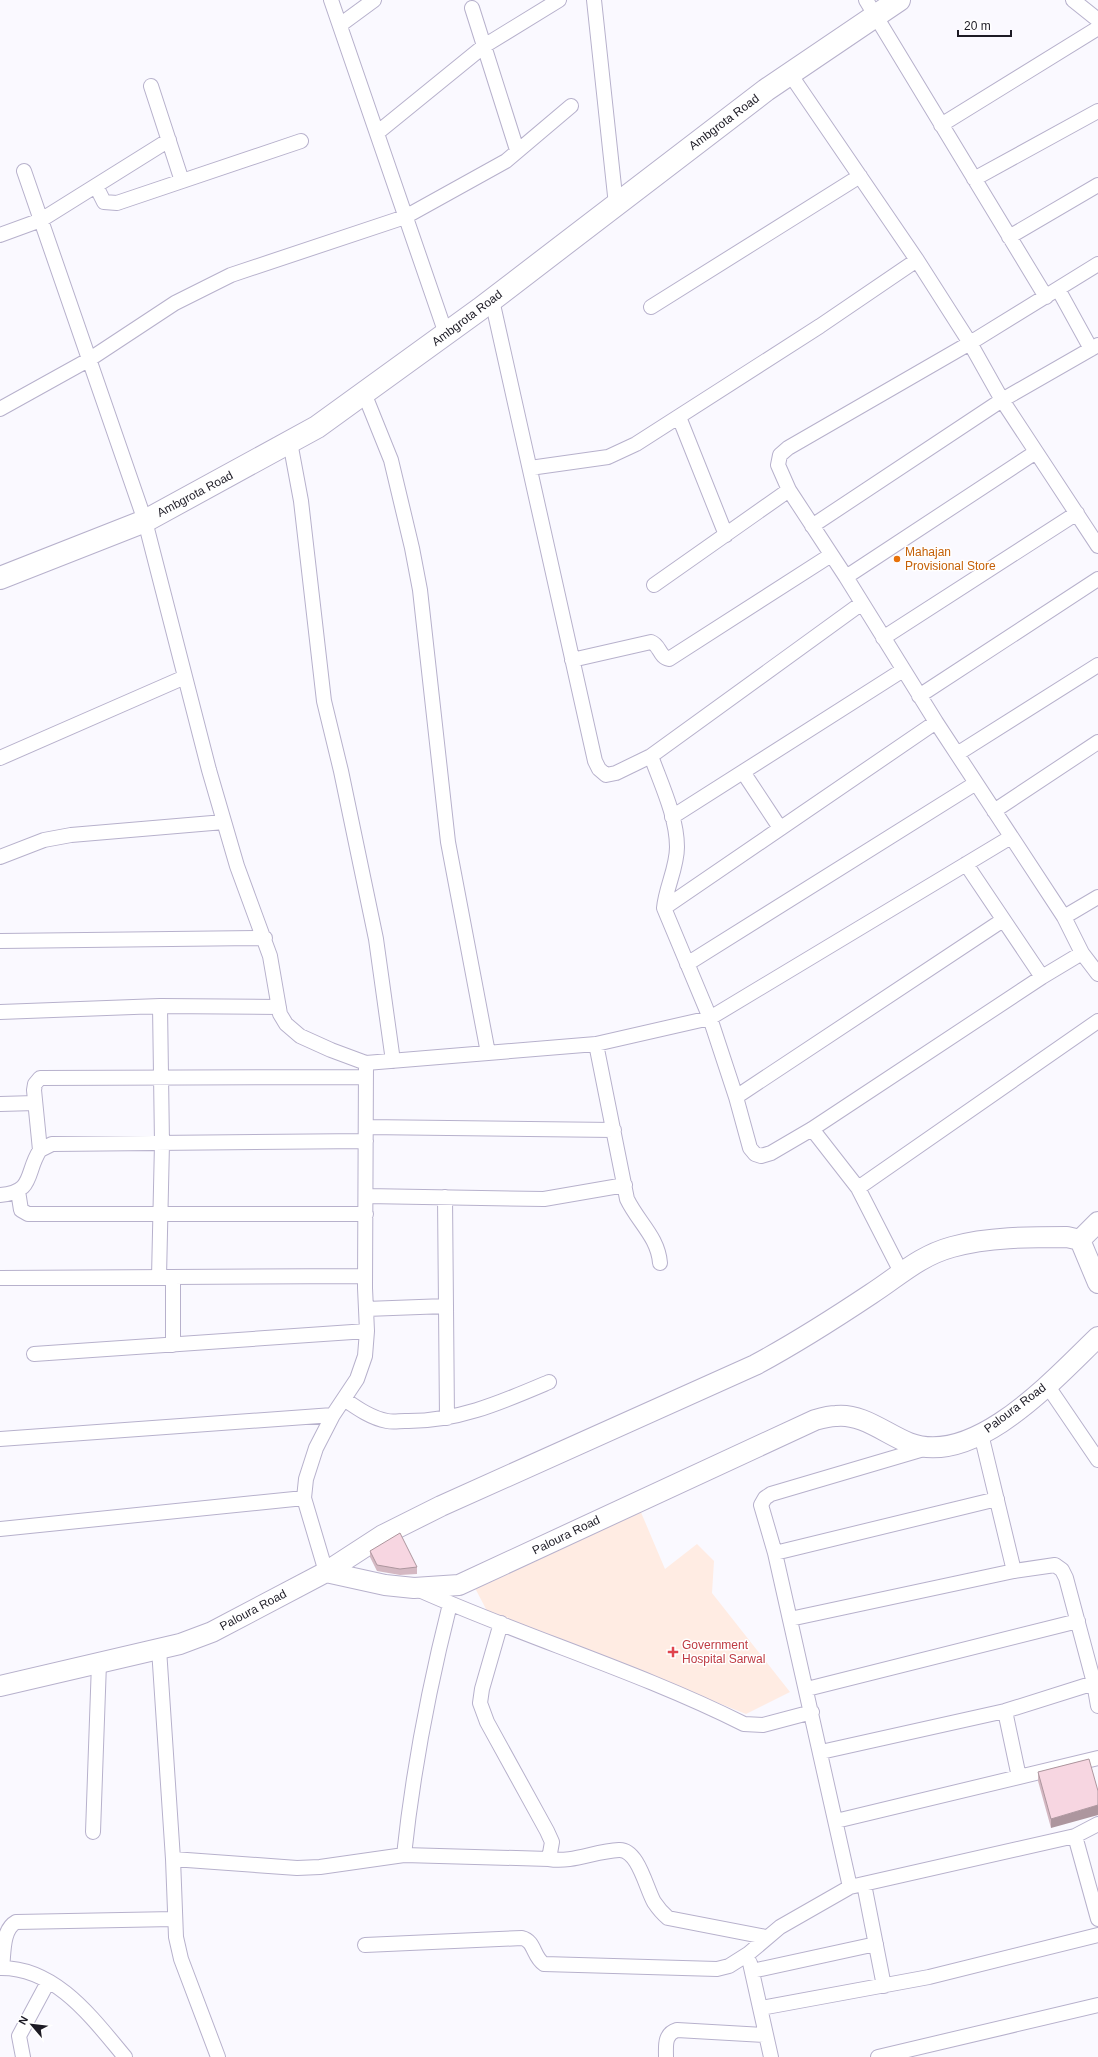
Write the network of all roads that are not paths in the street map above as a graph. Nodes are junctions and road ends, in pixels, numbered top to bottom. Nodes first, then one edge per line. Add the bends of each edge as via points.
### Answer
1 (331, 0) edge
2 (374, 0) edge
3 (559, 0) edge
4 (594, 0) edge
5 (899, 0) edge
6 (1073, 0) edge
7 (872, 7) edge
8 (472, 8) dead end
9 (1098, 20) edge
10 (340, 25) junction
11 (1098, 28) edge
12 (484, 46) junction
13 (790, 74) junction
14 (151, 86) dead end
15 (571, 106) dead end
16 (1098, 111) edge
17 (941, 125) junction
18 (378, 133) junction
19 (169, 140) junction
20 (301, 141) dead end
21 (517, 150) junction
22 (24, 171) dead end
23 (860, 176) junction
24 (974, 179) junction
25 (182, 180) junction
26 (1098, 185) edge
27 (96, 186) junction
28 (616, 204) junction
29 (405, 217) junction
30 (41, 220) junction
31 (0, 235) edge
32 (1009, 237) junction
33 (917, 260) junction
34 (1098, 264) edge
35 (1058, 289) junction
36 (1046, 297) junction
37 (492, 300) junction
38 (651, 307) dead end
39 (446, 334) junction
40 (970, 342) junction
41 (1095, 347) edge
42 (90, 359) junction
43 (364, 393) junction
44 (1002, 400) junction
45 (0, 409) edge
46 (678, 417) junction
47 (290, 442) junction
48 (1036, 452) junction
49 (530, 468) junction
50 (789, 490) junction
51 (1076, 514) junction
52 (145, 521) junction
53 (812, 526) junction
54 (726, 535) junction
55 (1098, 546) edge
56 (831, 555) junction
57 (846, 577) junction
58 (0, 578) edge
59 (1098, 579) edge
60 (654, 585) dead end
61 (862, 603) junction
62 (883, 638) junction
63 (572, 660) junction
64 (1098, 665) edge
65 (903, 670) junction
66 (185, 677) junction
67 (919, 696) junction
68 (936, 722) junction
69 (1098, 742) edge
70 (957, 754) junction
71 (651, 756) junction
72 (0, 758) edge
73 (742, 772) junction
74 (976, 783) junction
75 (994, 811) junction
76 (672, 817) junction
77 (224, 822) junction
78 (780, 828) junction
79 (1011, 837) junction
80 (0, 858) edge
81 (966, 864) junction
82 (1098, 897) edge
83 (664, 908) junction
84 (1064, 917) junction
85 (1003, 920) junction
86 (265, 938) junction
87 (0, 941) edge
88 (1082, 953) junction
89 (687, 964) junction
90 (1098, 974) edge
91 (1042, 977) junction
92 (160, 1006) junction
93 (279, 1007) junction
94 (0, 1012) edge
95 (710, 1018) junction
96 (1098, 1021) edge
97 (596, 1044) junction
98 (488, 1054) junction
99 (393, 1061) junction
100 (366, 1063) junction
101 (161, 1077) junction
102 (366, 1077) junction
103 (736, 1097) junction
104 (35, 1103) junction
105 (0, 1104) edge
106 (366, 1126) junction
107 (812, 1129) junction
108 (614, 1130) junction
109 (366, 1141) junction
110 (162, 1143) junction
111 (40, 1150) junction
112 (625, 1185) junction
113 (858, 1188) junction
114 (18, 1191) junction
115 (0, 1194) edge
116 (366, 1196) junction
117 (445, 1197) junction
118 (160, 1214) junction
119 (366, 1214) junction
120 (1098, 1222) edge
121 (1080, 1240) junction
122 (660, 1263) dead end
123 (901, 1272) junction
124 (365, 1276) junction
125 (166, 1277) junction
126 (0, 1278) edge
127 (1098, 1283) edge
128 (446, 1306) junction
129 (366, 1309) junction
130 (367, 1331) junction
131 (1098, 1337) edge
132 (173, 1345) junction
133 (34, 1354) dead end
134 (548, 1382) dead end
135 (1047, 1385) junction
136 (344, 1399) junction
137 (333, 1415) junction
138 (447, 1418) junction
139 (981, 1434) junction
140 (0, 1439) edge
141 (927, 1448) junction
142 (1098, 1460) edge
143 (304, 1498) junction
144 (997, 1498) junction
145 (0, 1529) edge
146 (775, 1553) junction
147 (1014, 1571) junction
148 (326, 1572) junction
149 (414, 1588) junction
150 (450, 1604) junction
151 (790, 1619) junction
152 (1078, 1621) junction
153 (501, 1624) junction
154 (158, 1649) junction
155 (99, 1663) junction
156 (1096, 1681) edge
157 (0, 1686) edge
158 (806, 1689) junction
159 (1098, 1706) edge
160 (1005, 1711) junction
161 (812, 1712) junction
162 (821, 1752) junction
163 (1098, 1758) edge
164 (1019, 1777) junction
165 (836, 1821) junction
166 (1098, 1824) edge
167 (93, 1832) dead end
168 (1075, 1836) junction
169 (404, 1855) junction
170 (173, 1859) junction
171 (549, 1859) junction
172 (857, 1886) junction
173 (174, 1919) junction
174 (1098, 1919) edge
175 (1098, 1934) edge
176 (766, 1937) junction
177 (876, 1944) junction
178 (365, 1945) dead end
179 (748, 1954) junction
180 (1, 1968) edge
181 (752, 1971) junction
182 (48, 1982) junction
183 (884, 1986) junction
184 (1098, 2005) edge
185 (761, 2008) junction
186 (766, 2035) junction
187 (23, 2057) edge
188 (125, 2057) edge
189 (218, 2057) edge
190 (666, 2057) edge
191 (771, 2057) edge
192 (878, 2057) edge

1 - 10 street
2 - 10 street
3 - 12 street
4 - 28 street
5 - 7 main road, Ambgrota Road
6 - 9 street
7 - 13 main road, Ambgrota Road
7 - 17 street
8 - 12 street
10 - 18 street
11 - 17 street
12 - 18 street
12 - 21 street
13 - 23 street
13 - 28 main road, Ambgrota Road
14 - 19 street
15 - 21 street
16 - 24 street
17 - 24 street
18 - 29 street
19 - 25 street
19 - 27 street
20 - 25 street
21 - 29 street via 489,172
22 - 30 street
23 - 33 street
23 - 38 street
24 - 32 street
25 - 27 street via 109,204 104,202
26 - 32 street
27 - 30 street
28 - 37 main road, Ambgrota Road
29 - 39 street
29 - 42 street via 231,275 175,303
30 - 31 street
30 - 42 street
32 - 36 street
33 - 40 street
33 - 46 street
34 - 35 street
35 - 36 street
35 - 41 street
36 - 40 street
37 - 39 main road, Ambgrota Road
37 - 49 street
39 - 43 main road, Ambgrota Road
40 - 44 street
40 - 50 street via 788,448 780,455 778,465
41 - 44 street
42 - 45 street
42 - 52 street
43 - 47 main road, Ambgrota Road via 317,427
43 - 98 street via 391,460 420,590 448,842
44 - 48 street
44 - 53 street
46 - 49 street via 636,444 608,457
46 - 54 street
47 - 52 main road, Ambgrota Road
47 - 99 street via 301,501 324,701 376,938
48 - 51 street
48 - 57 street
49 - 63 street
50 - 53 street
50 - 54 street
51 - 55 street
51 - 62 street
52 - 58 main road, Ambgrota Road
52 - 66 street
53 - 56 street
54 - 60 street
56 - 57 street
56 - 63 street via 669,659 651,642
57 - 61 street
59 - 67 street
61 - 62 street
61 - 71 street
62 - 65 street
63 - 71 street via 599,769 606,775 616,774
64 - 70 street
65 - 67 street
65 - 73 street
66 - 72 street
66 - 77 street
67 - 68 street
68 - 70 street
68 - 78 street
69 - 75 street
70 - 74 street
71 - 76 street
73 - 76 street
73 - 78 street
74 - 75 street
74 - 89 street
75 - 79 street
76 - 83 street via 677,847
77 - 80 street via 71,835 44,840
77 - 86 street via 237,866
78 - 83 street
79 - 81 street
79 - 84 street
81 - 85 street
81 - 95 street
82 - 84 street
83 - 89 street
84 - 88 street
85 - 91 street
85 - 103 street
86 - 87 street
86 - 93 street
88 - 90 street
88 - 91 street
89 - 95 street
91 - 107 street
92 - 93 street
92 - 94 street
92 - 101 street
93 - 100 street via 286,1024 300,1036
95 - 97 street
95 - 103 street
96 - 113 street
97 - 98 street
97 - 108 street
98 - 99 street
99 - 100 street
100 - 102 street
101 - 102 street
101 - 104 street via 40,1078 35,1084
101 - 110 street
102 - 106 street
103 - 107 street via 750,1148 755,1154 761,1156 771,1153
104 - 105 street
104 - 111 street
106 - 108 street
106 - 109 street
107 - 113 street
108 - 112 street
109 - 110 street
109 - 116 street
110 - 111 street via 52,1144
110 - 118 street
111 - 114 street via 27,1182
112 - 117 street via 544,1199
112 - 122 street via 633,1210 656,1242 660,1252
113 - 123 street
114 - 115 street
114 - 118 street via 21,1210 28,1214
116 - 117 street
116 - 119 street
117 - 128 street
118 - 119 street
118 - 125 street
119 - 124 street
120 - 121 main road
121 - 123 main road via 1067,1237 981,1240 951,1247 917,1260
121 - 127 main road
123 - 148 main road via 804,1339 755,1365 441,1506 383,1536
124 - 125 street
124 - 129 street
125 - 126 street
125 - 132 street
128 - 129 street
128 - 138 street
129 - 130 street
130 - 132 street
130 - 136 street via 365,1356 357,1379
131 - 135 main road, Paloura Road
132 - 133 street
134 - 138 street via 494,1406
135 - 139 main road, Paloura Road via 1015,1412
135 - 142 street
136 - 137 street
136 - 138 street via 367,1414 387,1421 421,1422
137 - 140 street
137 - 143 street via 316,1448 306,1479
139 - 141 main road, Paloura Road via 948,1446
139 - 144 street
141 - 146 street via 764,1498 760,1505
141 - 149 main road, Paloura Road via 908,1443 858,1418 837,1415 815,1420 609,1514 480,1577 459,1585
143 - 145 street
143 - 148 street
144 - 146 street
144 - 147 street
146 - 151 street
147 - 151 street
147 - 152 street via 1055,1565 1062,1570
148 - 149 main road, Paloura Road via 385,1585
148 - 154 main road, Paloura Road via 212,1632
149 - 150 street
150 - 153 street
150 - 169 street via 416,1758
151 - 158 street
152 - 156 street
152 - 158 street
153 - 161 street via 611,1666 744,1724 763,1725
153 - 171 street via 480,1703 487,1722 548,1831 552,1842
154 - 155 main road, Paloura Road
154 - 170 street
155 - 157 main road, Paloura Road
155 - 167 street
156 - 159 street
156 - 160 street
158 - 161 street
160 - 162 street
160 - 164 street
161 - 162 street
162 - 165 street
163 - 164 street
164 - 165 street
165 - 172 street
166 - 168 street
168 - 172 street
168 - 174 street
169 - 170 street via 297,1868
169 - 171 street
170 - 173 street
171 - 176 street via 560,1861 621,1850 632,1856 653,1900 668,1918
172 - 176 street
172 - 177 street
173 - 180 street via 16,1922 10,1926 6,1935
173 - 189 street via 182,1959
175 - 183 street via 928,1978
176 - 179 street
177 - 181 street
177 - 183 street
178 - 179 street via 522,1938 529,1941 540,1962 544,1964 705,1969 729,1966
179 - 181 street
180 - 182 street via 31,1974
181 - 185 street
182 - 187 street via 19,2036
182 - 188 street via 84,2009
183 - 185 street
184 - 192 street
185 - 186 street
186 - 190 street via 677,2030 668,2036
186 - 191 street

